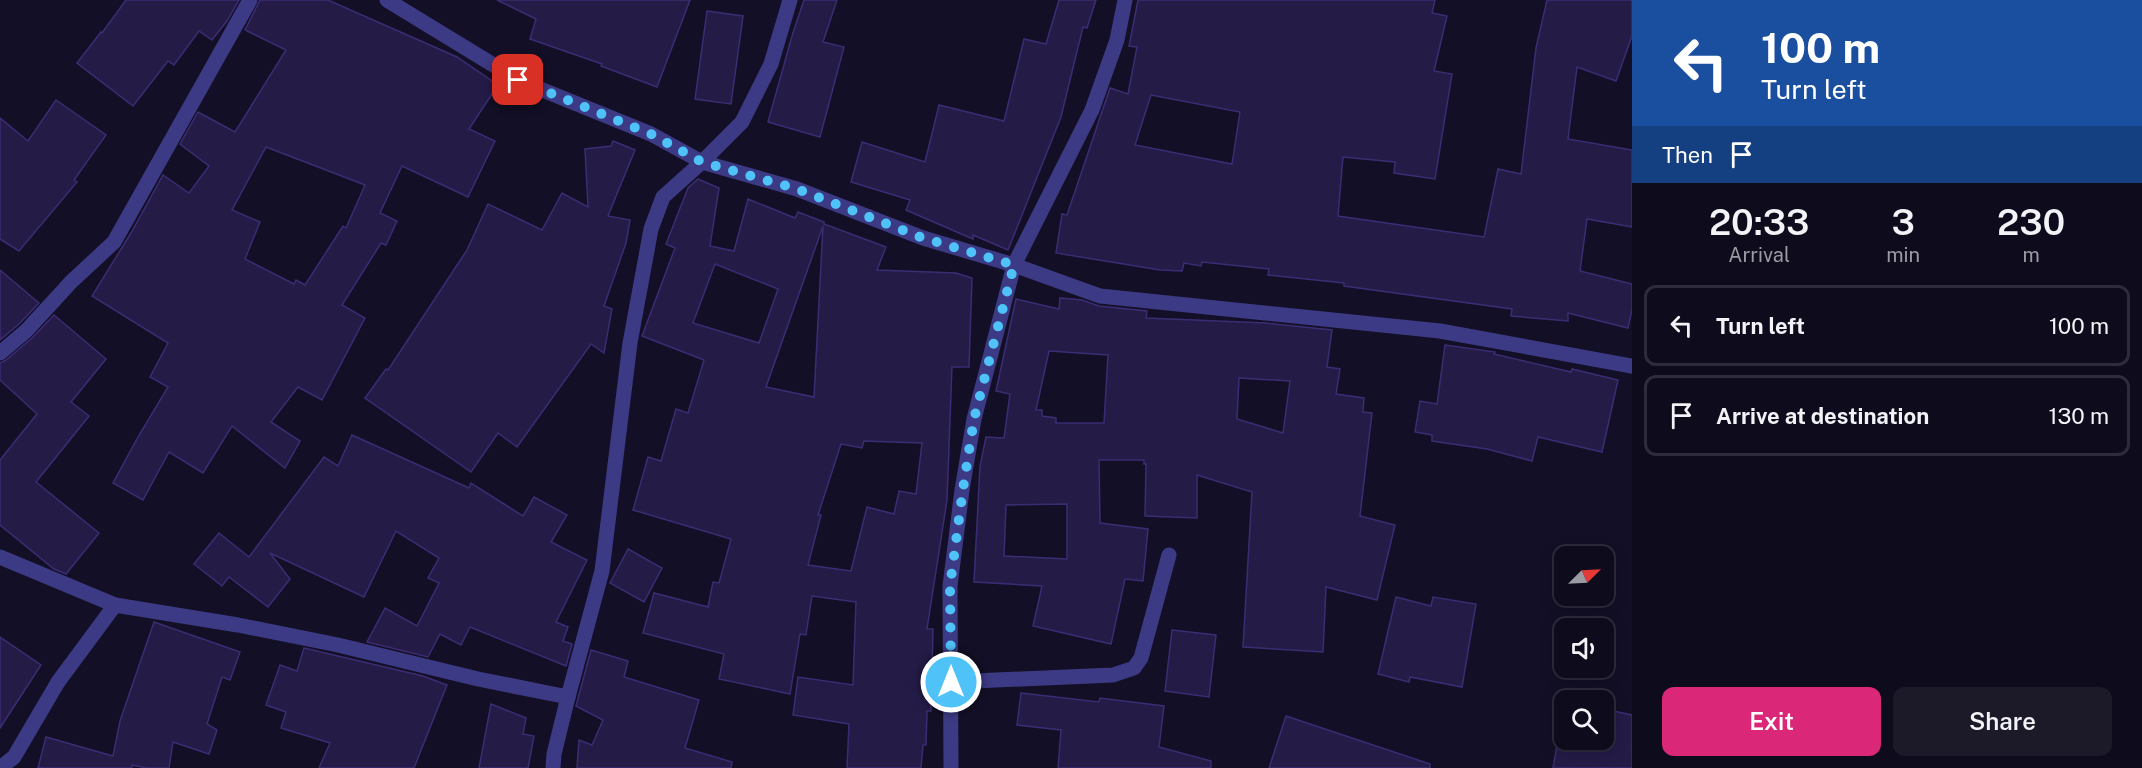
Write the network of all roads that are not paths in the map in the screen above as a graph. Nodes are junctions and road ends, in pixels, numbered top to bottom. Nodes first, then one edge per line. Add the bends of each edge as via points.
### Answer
1 (250, 0) edge
2 (387, 0) edge
3 (790, 0) edge
4 (1125, 0) edge
5 (702, 162) junction
6 (1014, 265) junction
7 (0, 353) edge
8 (1632, 366) edge
9 (1170, 555) dead end
10 (0, 557) edge
11 (116, 605) junction
12 (951, 682) junction
13 (568, 697) junction
14 (0, 768) edge
15 (553, 768) edge
16 (951, 768) edge

1 - 7 street via 114,242
2 - 5 street via 518,80 651,134
3 - 5 street via 771,64 742,122
4 - 6 street via 1117,40 1092,110
5 - 6 street via 797,189 923,238
5 - 13 street via 663,197 651,229 630,343 602,571
6 - 8 street via 1100,296 1440,331
6 - 12 street via 974,419 963,489 950,586
9 - 12 street via 1141,658 1134,668 1113,675
10 - 11 street
11 - 13 street via 260,629
11 - 14 street via 58,682 14,757
12 - 16 street
13 - 15 street

